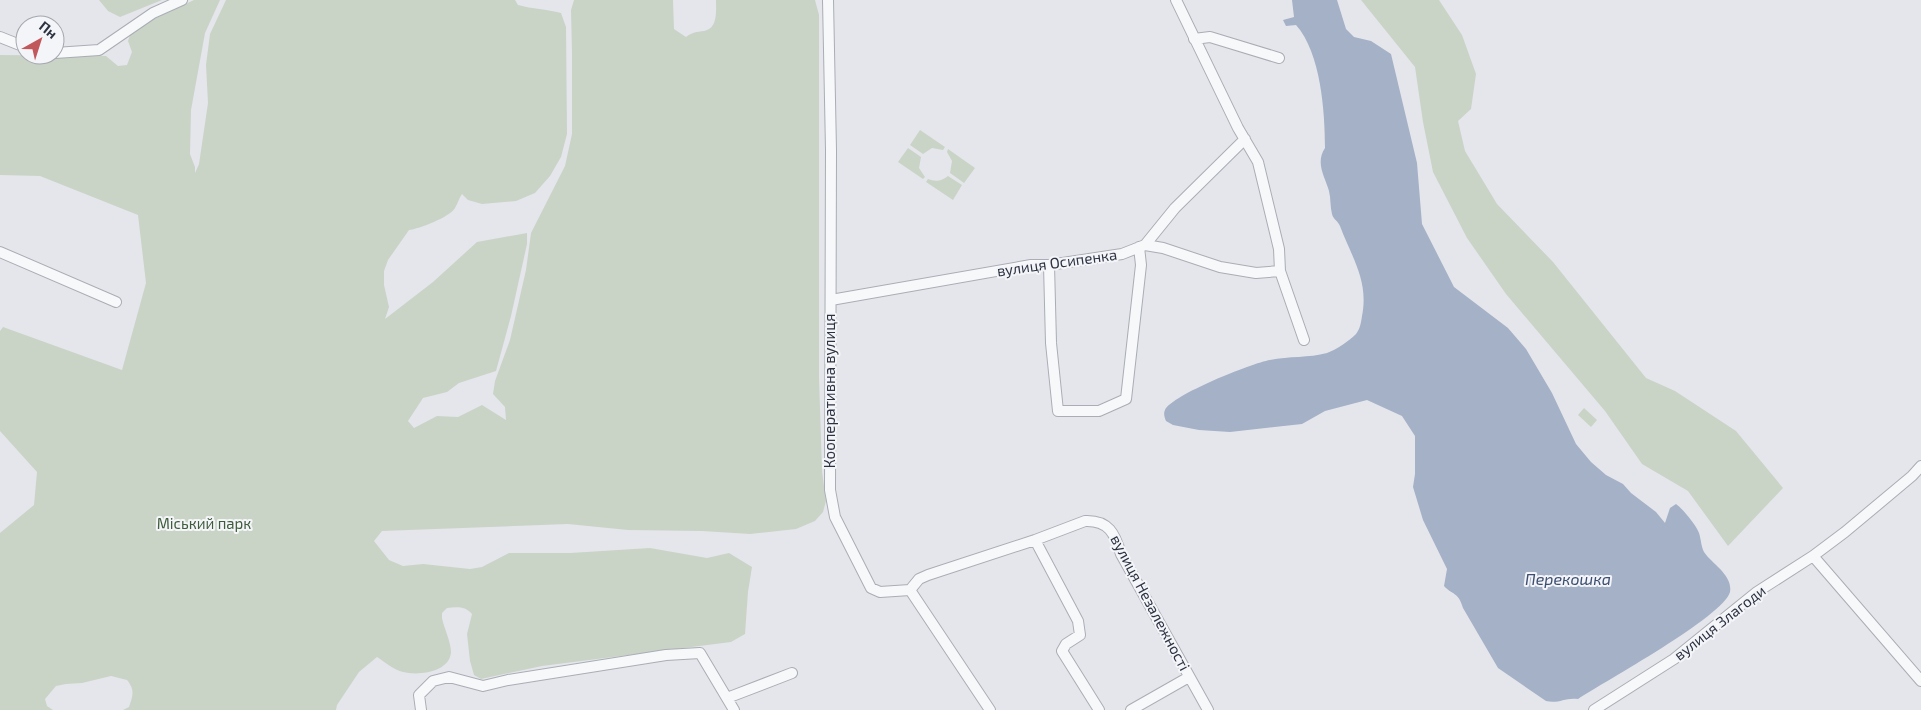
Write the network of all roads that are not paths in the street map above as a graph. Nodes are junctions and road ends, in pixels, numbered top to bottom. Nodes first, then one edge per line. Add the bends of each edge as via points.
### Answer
1 (182, 0) edge
2 (828, 0) edge
3 (1176, 0) edge
4 (0, 37) edge
5 (1194, 39) junction
6 (15, 43) edge
7 (65, 52) edge
8 (1279, 58) dead end
9 (1245, 140) junction
10 (1142, 246) junction
11 (0, 252) edge
12 (1049, 265) junction
13 (1280, 271) junction
14 (831, 300) junction
15 (116, 302) dead end
16 (1304, 340) dead end
17 (1921, 466) edge
18 (1035, 540) junction
19 (1813, 556) junction
20 (910, 590) junction
21 (792, 674) dead end
22 (1189, 677) junction
23 (1921, 681) edge
24 (726, 698) junction
25 (421, 710) edge
26 (734, 710) edge
27 (990, 710) edge
28 (1099, 710) edge
29 (1131, 710) edge
30 (1208, 710) edge
31 (1594, 710) edge

1 - 7 street via 153,13 99,50
2 - 14 street, Кооперативна вулиця
3 - 5 street
4 - 6 street
5 - 8 street via 1210,37
5 - 9 street
9 - 10 street via 1175,208
9 - 13 street via 1258,162 1279,249
10 - 12 street, вулиця Осипенка via 1122,254
10 - 12 street via 1126,399 1099,411 1058,410 1051,343
10 - 13 street via 1163,248 1220,268 1256,273
11 - 15 street
12 - 14 street, вулиця Осипенка via 1031,265
13 - 16 street
14 - 20 street, Кооперативна вулиця via 830,490 835,517 870,588 880,592
17 - 19 street, вулиця Злагоди
18 - 20 street, вулиця Незалежності via 928,575 919,579
18 - 22 street, вулиця Незалежності via 1085,521 1103,523 1112,532
18 - 28 street via 1078,621 1080,635 1066,644 1062,651
19 - 23 street
19 - 31 street, вулиця Злагоди via 1757,592 1674,659
20 - 27 street
21 - 24 street
22 - 29 street
22 - 30 street, вулиця Незалежності
24 - 25 street via 700,653 636,660 483,686 449,677 433,681 419,695
24 - 26 street

